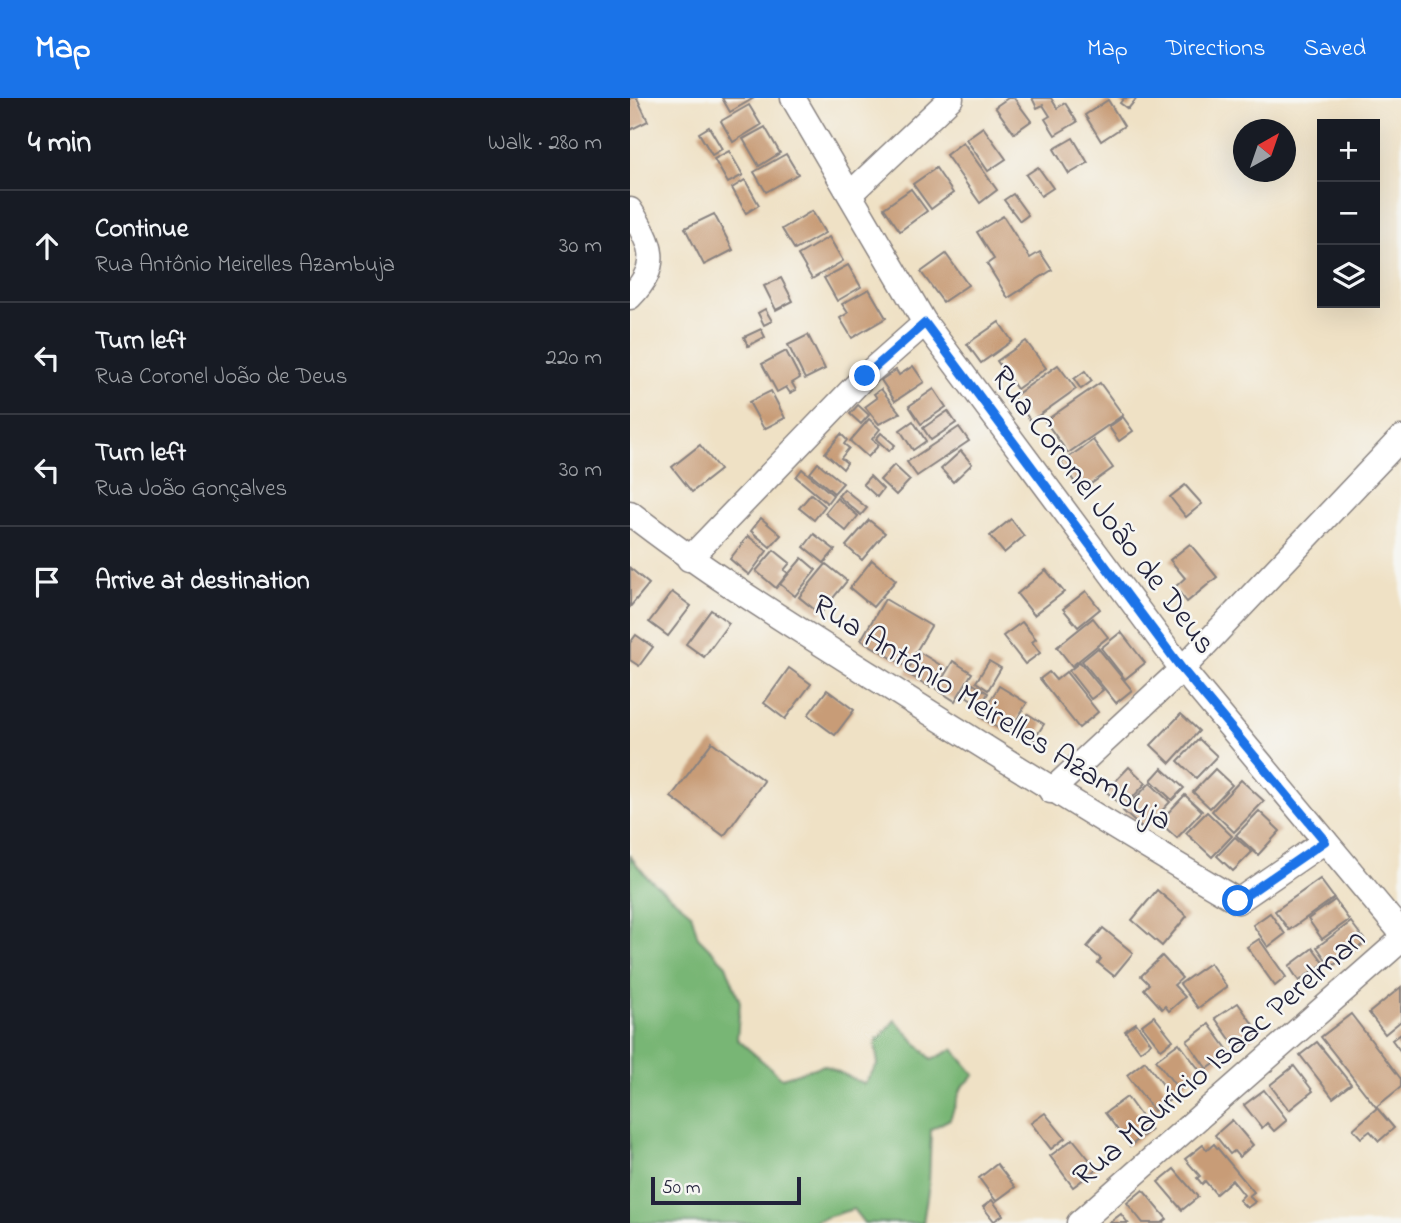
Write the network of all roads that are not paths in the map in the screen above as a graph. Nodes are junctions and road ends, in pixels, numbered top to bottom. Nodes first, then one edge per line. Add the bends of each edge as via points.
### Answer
1 (793, 98) edge
2 (951, 98) edge
3 (850, 194) junction
4 (630, 210) edge
5 (630, 297) edge
6 (925, 323) junction
7 (1401, 438) edge
8 (630, 513) edge
9 (689, 559) junction
10 (1182, 669) junction
11 (1051, 791) junction
12 (1325, 841) junction
13 (1401, 932) edge
14 (1401, 940) edge
15 (1079, 1223) edge

1 - 3 street, Rua Coronel João de Deus
2 - 3 street
3 - 6 street, Rua Coronel João de Deus
4 - 5 street via 646,235 652,261 642,285
6 - 9 street via 865,376
6 - 10 street, Rua Coronel João de Deus
7 - 10 street
8 - 9 street, Rua Antônio Meirelles Azambuja
9 - 11 street, Rua Antônio Meirelles Azambuja
10 - 11 street
10 - 12 street, Rua Coronel João de Deus
11 - 12 street, Rua Antônio Meirelles Azambuja via 1238,901
12 - 13 street, Rua Coronel João de Deus
14 - 15 street, Rua Maurício Isaac Perelman

